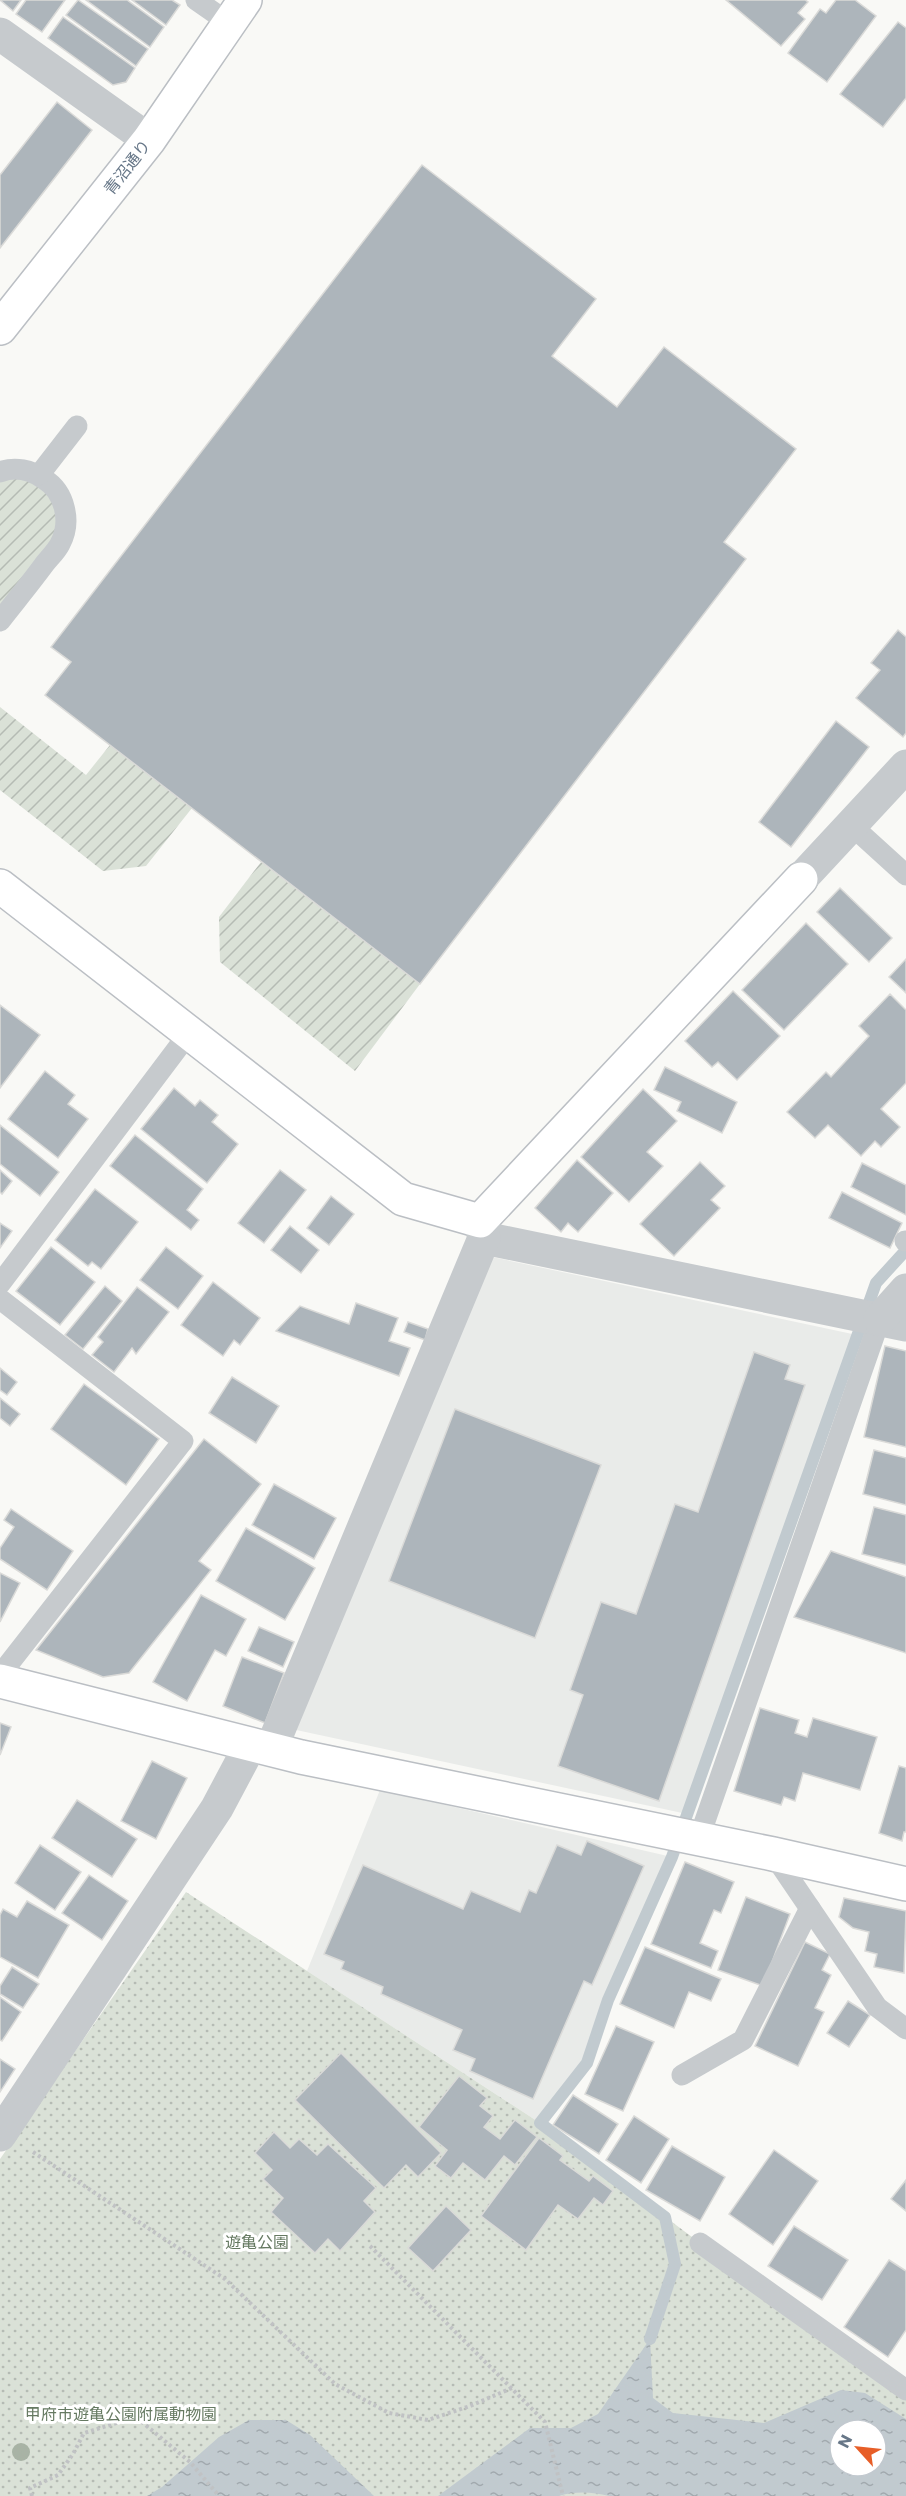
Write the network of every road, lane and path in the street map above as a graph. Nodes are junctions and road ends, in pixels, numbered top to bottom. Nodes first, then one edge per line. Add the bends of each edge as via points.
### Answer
1 (196, 0) edge
2 (237, 12) edge
3 (0, 34) edge
4 (149, 140) junction
5 (0, 328) edge
6 (77, 426) dead end
7 (2, 470) edge
8 (39, 475) junction
9 (21, 595) junction
10 (0, 605) edge
11 (0, 621) edge
12 (906, 766) edge
13 (852, 825) junction
14 (906, 875) edge
15 (0, 886) edge
16 (189, 1033) junction
17 (482, 1230) junction
18 (0, 1284) edge
19 (906, 1290) edge
20 (0, 1299) edge
21 (887, 1321) edge
22 (0, 1675) edge
23 (0, 1681) edge
24 (261, 1747) junction
25 (686, 1836) junction
26 (773, 1854) junction
27 (906, 1884) edge
28 (810, 1908) junction
29 (906, 2029) edge
30 (682, 2075) dead end
31 (1, 2132) edge
32 (700, 2243) dead end
33 (370, 2246) dead end
34 (512, 2388) junction
35 (906, 2390) edge
36 (32, 2496) edge
37 (219, 2496) edge
38 (563, 2496) edge

1 - 2 lane
2 - 4 street, 青沼通り
3 - 4 street
4 - 5 street, 青沼通り
6 - 8 lane
7 - 8 lane via 21,469
8 - 9 lane via 60,495 66,528 60,544
9 - 10 lane
9 - 11 lane
12 - 13 street
13 - 14 lane
13 - 17 street
15 - 16 street
16 - 17 street via 403,1199
16 - 18 lane
17 - 21 street
17 - 24 street
19 - 21 street
20 - 22 lane via 183,1441
21 - 25 lane
23 - 24 street
24 - 25 street
24 - 31 street
25 - 26 street
26 - 27 street
26 - 28 lane
28 - 29 lane via 878,2007
28 - 30 lane via 743,2040
31 - 34 path via 225,2279 336,2384 389,2413 428,2420
32 - 35 lane
33 - 34 path
34 - 38 path via 545,2422
36 - 37 path via 30,2488 58,2475 84,2433 136,2417 190,2463

